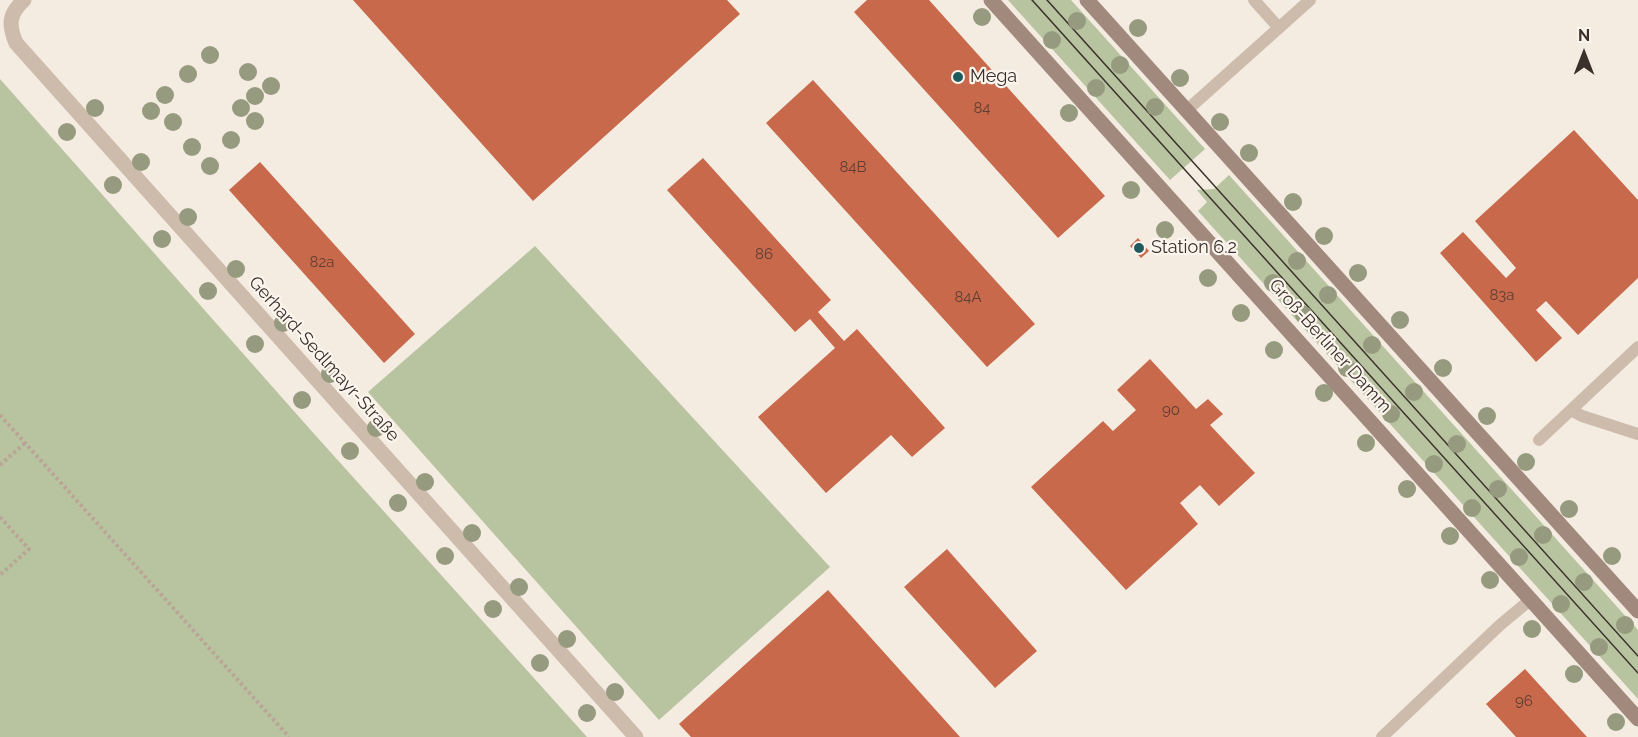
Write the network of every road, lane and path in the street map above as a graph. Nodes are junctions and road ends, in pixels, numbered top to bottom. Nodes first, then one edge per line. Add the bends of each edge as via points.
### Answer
1 (24, 0) edge
2 (992, 0) edge
3 (1086, 0) edge
4 (1254, 0) edge
5 (1310, 0) edge
6 (1279, 28) junction
7 (1186, 111) junction
8 (1638, 347) edge
9 (1571, 410) junction
10 (0, 415) edge
11 (1638, 434) edge
12 (1539, 440) dead end
13 (25, 443) junction
14 (0, 465) edge
15 (0, 517) edge
16 (0, 575) edge
17 (1530, 600) junction
18 (1638, 610) edge
19 (1638, 719) edge
20 (289, 737) edge
21 (636, 737) edge
22 (1382, 737) edge

1 - 21 street, Gerhard-Sedlmayr-Straße via 11,17 16,43
2 - 17 main road, Groß-Berliner Damm
3 - 7 main road
4 - 6 lane
5 - 6 lane
6 - 7 lane
7 - 18 main road
8 - 9 lane
9 - 11 lane
9 - 12 lane
10 - 13 path
13 - 14 path
13 - 20 path
15 - 16 path via 29,549
17 - 19 main road, Groß-Berliner Damm
17 - 22 lane

